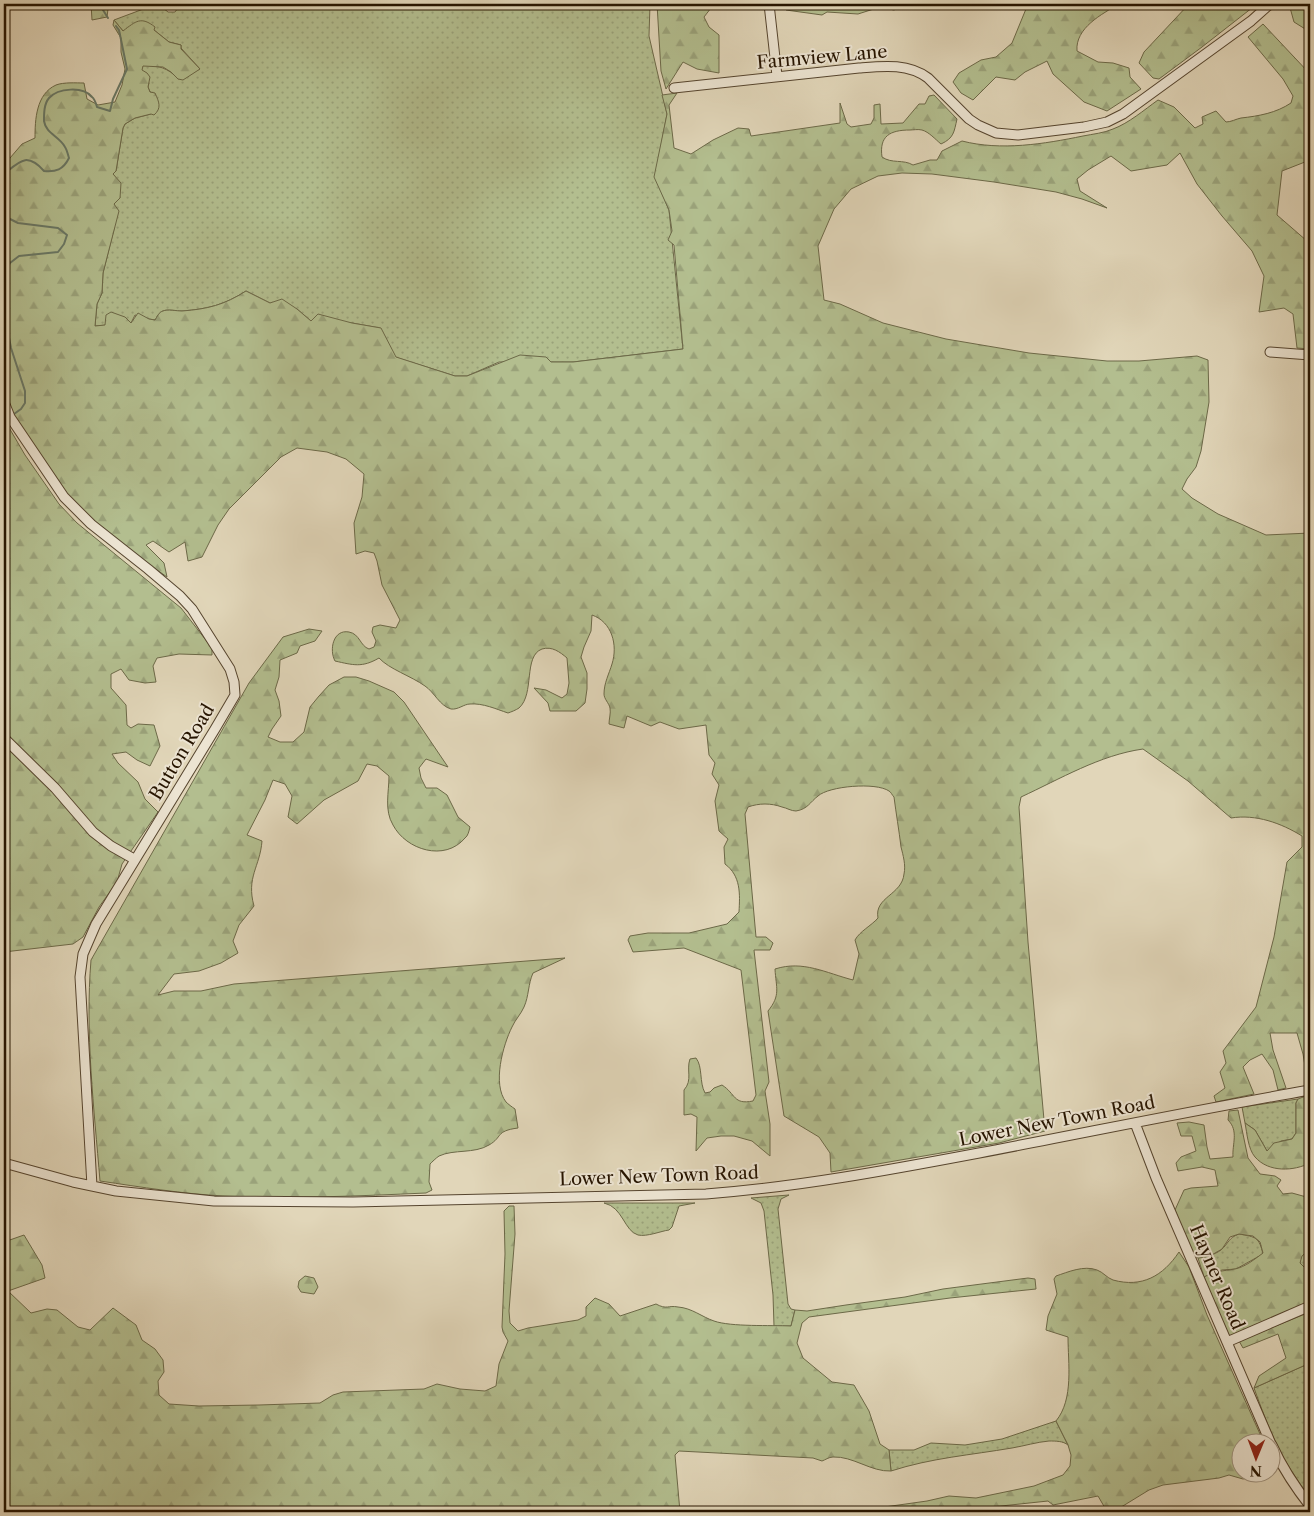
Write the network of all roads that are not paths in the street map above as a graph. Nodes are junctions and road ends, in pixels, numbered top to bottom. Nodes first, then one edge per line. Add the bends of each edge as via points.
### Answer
1 (769, 4) edge
2 (1270, 4) edge
3 (777, 76) junction
4 (674, 88) dead end
5 (1270, 352) dead end
6 (1310, 355) edge
7 (4, 402) edge
8 (4, 738) edge
9 (134, 859) junction
10 (1310, 1090) edge
11 (1135, 1123) junction
12 (4, 1163) edge
13 (92, 1186) junction
14 (1310, 1306) edge
15 (1227, 1342) junction
16 (1267, 1434) edge
17 (1282, 1463) edge
18 (1310, 1506) edge

1 - 3 street
2 - 3 street, Farmview Lane via 1123,114 1107,122 1084,127 996,133 969,119 921,72 900,67
3 - 4 street, Farmview Lane
5 - 6 street
7 - 9 street, Button Road via 10,417 64,497 91,524 192,609 230,669 234,682 235,695
8 - 9 street via 94,832
9 - 13 street, Button Road via 96,924 83,954 80,977
10 - 11 street, Lower New Town Road
11 - 13 street, Lower New Town Road via 805,1184 706,1194 247,1202 182,1198
11 - 15 street, Hayner Road
12 - 13 street, Lower New Town Road
14 - 15 street
15 - 16 street, Hayner Road
17 - 18 street, Hayner Road

